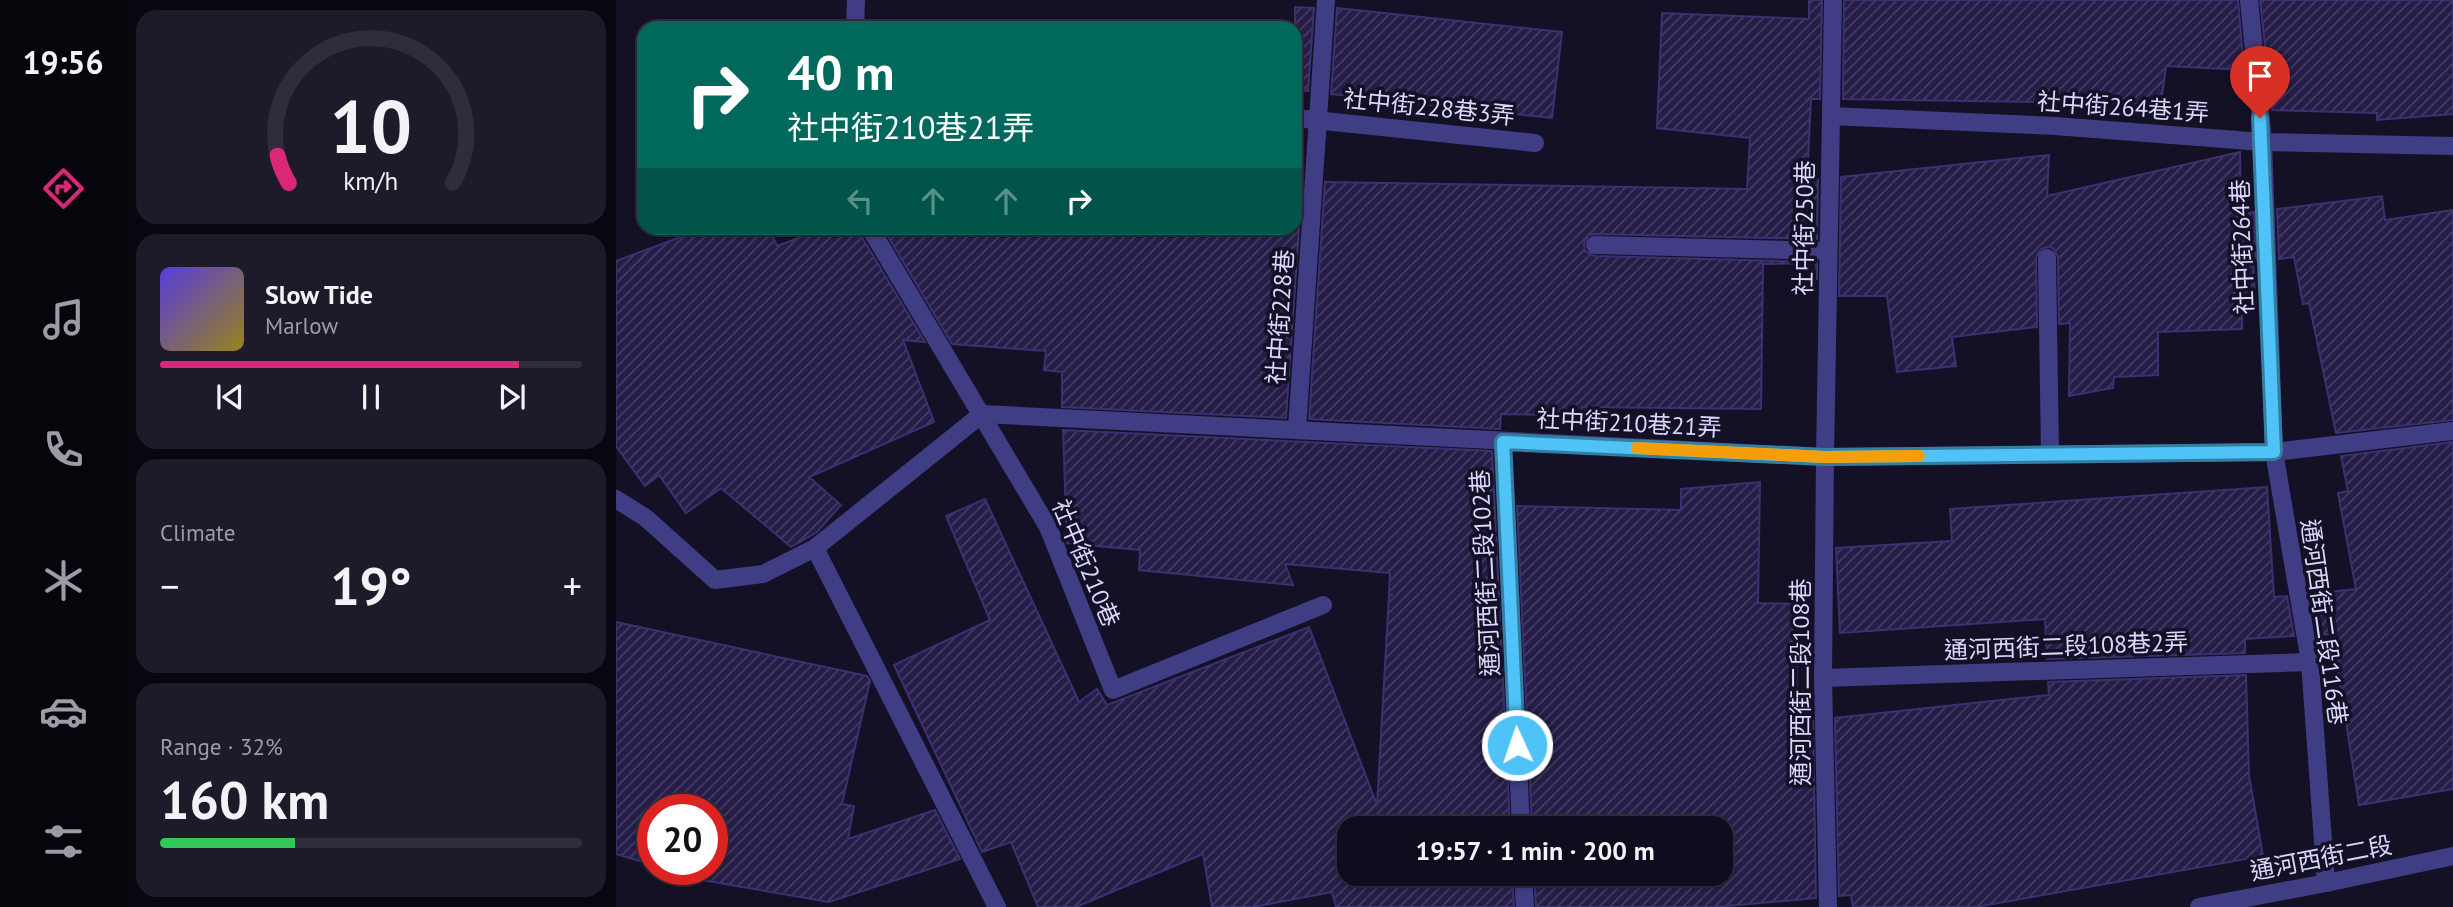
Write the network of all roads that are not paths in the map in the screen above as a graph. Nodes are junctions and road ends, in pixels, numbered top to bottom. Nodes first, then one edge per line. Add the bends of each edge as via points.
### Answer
1 (856, 0) edge
2 (1326, 0) edge
3 (1833, 0) edge
4 (2249, 0) edge
5 (855, 21) edge
6 (1830, 116) junction
7 (1302, 119) edge
8 (1318, 121) junction
9 (2263, 142) junction
10 (1535, 143) dead end
11 (2453, 146) edge
12 (874, 235) edge
13 (1595, 245) dead end
14 (1828, 251) junction
15 (2048, 258) dead end
16 (982, 414) junction
17 (1297, 429) junction
18 (2453, 431) edge
19 (1503, 442) junction
20 (2274, 452) junction
21 (2050, 454) junction
22 (1825, 457) junction
23 (616, 499) edge
24 (815, 548) junction
25 (1323, 605) dead end
26 (2310, 662) junction
27 (1823, 678) junction
28 (1520, 816) edge
29 (2453, 856) edge
30 (2326, 883) junction
31 (1524, 886) edge
32 (997, 907) edge
33 (1525, 907) edge
34 (1828, 907) edge
35 (2199, 907) edge

1 - 5 street
2 - 8 street, 社中街228巷
3 - 6 street, 社中街250巷
4 - 9 street, 社中街264巷
6 - 9 street, 社中街264巷1弄 via 2055,125
6 - 14 street, 社中街250巷
7 - 8 street, 社中街228巷3弄
8 - 10 street, 社中街228巷3弄
8 - 17 street, 社中街228巷
9 - 11 street, 社中街264巷1弄
9 - 20 street, 社中街264巷
12 - 16 street, 社中街210巷
13 - 14 street
14 - 22 street, 社中街250巷
15 - 21 street
16 - 17 street, 社中街210巷21弄
16 - 24 street
16 - 25 street, 社中街210巷 via 1048,527 1113,690
17 - 19 street, 社中街210巷21弄
18 - 20 street, 社中街210巷21弄
19 - 22 street, 社中街210巷21弄
19 - 28 street, 通河西街二段102巷
20 - 21 street, 社中街210巷21弄
20 - 26 street, 通河西街二段116巷
21 - 22 street, 社中街210巷21弄
22 - 27 street, 通河西街二段108巷
23 - 24 street via 646,518 715,580 763,574
24 - 32 street
26 - 27 street, 通河西街二段108巷2弄
26 - 30 street, 通河西街二段116巷
27 - 34 street, 通河西街二段108巷
29 - 30 street, 通河西街二段
30 - 35 street, 通河西街二段
31 - 33 street

